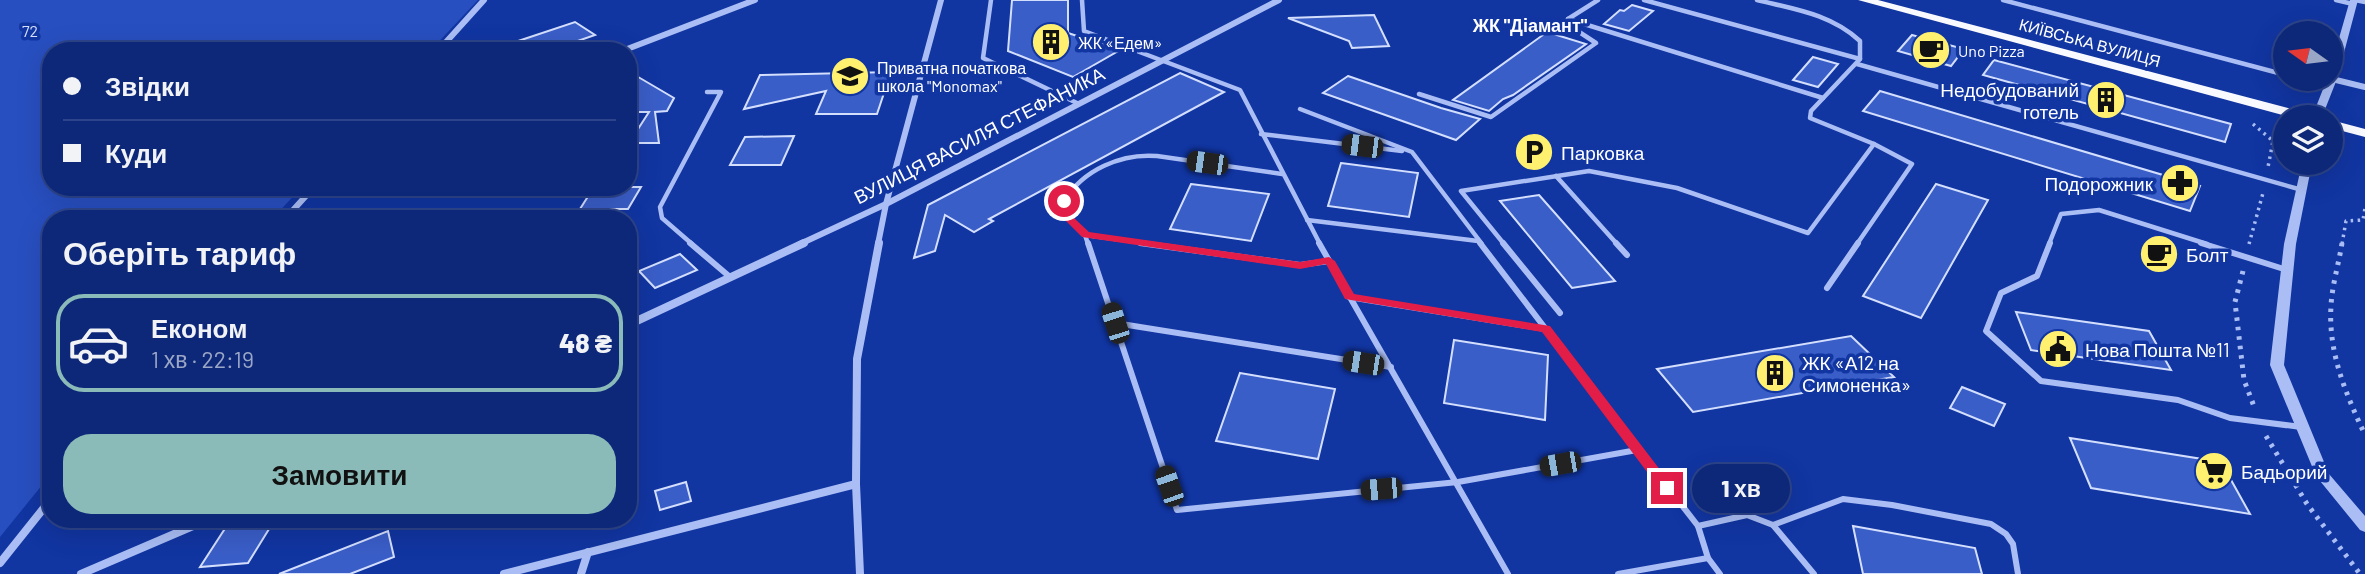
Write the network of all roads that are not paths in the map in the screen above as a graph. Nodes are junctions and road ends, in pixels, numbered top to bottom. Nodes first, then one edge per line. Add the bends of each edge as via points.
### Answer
1 (484, 0) edge
2 (755, 0) edge
3 (941, 0) edge
4 (991, 0) edge
5 (1082, 0) edge
6 (1279, 0) edge
7 (1598, 0) edge
8 (1644, 0) edge
9 (1757, 0) edge
10 (1866, 0) edge
11 (2003, 0) edge
12 (2336, 0) edge
13 (2354, 1) edge
14 (2365, 2) edge
15 (1896, 4) edge
16 (1568, 19) junction
17 (2343, 40) edge
18 (446, 42) edge
19 (637, 45) edge
20 (1162, 61) junction
21 (1859, 61) junction
22 (2273, 72) edge
23 (2343, 84) edge
24 (2365, 87) edge
25 (707, 92) dead end
26 (1419, 94) dead end
27 (1823, 98) junction
28 (1079, 104) junction
29 (2273, 108) edge
30 (1300, 109) dead end
31 (2343, 127) edge
32 (2365, 133) edge
33 (1261, 134) junction
34 (1874, 145) junction
35 (1412, 152) junction
36 (1282, 174) junction
37 (2305, 175) edge
38 (1556, 176) junction
39 (2302, 190) junction
40 (306, 196) edge
41 (886, 204) junction
42 (293, 210) edge
43 (1307, 220) junction
44 (1086, 235) junction
45 (1478, 241) junction
46 (1626, 255) dead end
47 (1329, 261) junction
48 (2287, 270) junction
49 (730, 277) junction
50 (1826, 288) dead end
51 (1349, 297) junction
52 (1560, 313) dead end
53 (637, 321) edge
54 (1115, 323) junction
55 (1545, 329) junction
56 (1391, 367) junction
57 (2303, 428) junction
58 (1637, 450) junction
59 (1458, 482) junction
60 (856, 484) junction
61 (42, 510) edge
62 (1773, 525) junction
63 (1698, 526) junction
64 (2365, 526) edge
65 (188, 528) edge
66 (587, 552) junction
67 (1708, 558) junction
68 (0, 563) edge
69 (81, 574) edge
70 (504, 574) edge
71 (581, 574) edge
72 (860, 574) edge
73 (1508, 574) edge
74 (1618, 574) edge
75 (1720, 574) edge
76 (1814, 574) edge
77 (2018, 574) edge

1 - 18 street
2 - 19 street
3 - 41 street
4 - 28 lane via 984,58
5 - 20 lane via 1084,31
6 - 20 street, ВУЛИЦЯ ВАСИЛЯ СТЕФАНИКА
7 - 16 lane
8 - 21 lane
9 - 21 lane via 1840,25 1860,41
10 - 15 main road, КИЇВСЬКА ВУЛИЦЯ
11 - 22 lane
12 - 13 lane
13 - 14 lane
13 - 17 street
15 - 29 main road, КИЇВСЬКА ВУЛИЦЯ
16 - 26 lane via 1570,26 1596,43 1491,117
16 - 27 lane
20 - 28 street, ВУЛИЦЯ ВАСИЛЯ СТЕФАНИКА
20 - 33 lane via 1240,90
21 - 27 lane
21 - 39 lane
23 - 24 street
25 - 49 lane via 721,92 660,207 662,218
27 - 34 lane via 1810,118
28 - 41 street, ВУЛИЦЯ ВАСИЛЯ СТЕФАНИКА
30 - 35 lane
31 - 32 main road
33 - 35 lane
33 - 36 lane
34 - 38 lane via 1808,233 1677,188 1589,171
34 - 50 lane via 1912,164
35 - 45 lane
36 - 43 lane
36 - 44 lane via 1156,156 1125,158 1067,194 1065,212
37 - 39 street
38 - 46 lane
38 - 52 lane via 1461,191
39 - 48 street
40 - 42 street
41 - 49 street, ВУЛИЦЯ ВАСИЛЯ СТЕФАНИКА
41 - 60 street via 857,359
43 - 45 lane
43 - 47 lane
44 - 47 lane via 1300,265
44 - 54 lane
45 - 55 lane
47 - 51 lane
48 - 57 street via 2277,365
48 - 57 lane via 2099,210 2061,214 2037,275 2001,293 1986,331 2041,381 2178,400 2230,418
49 - 53 street, ВУЛИЦЯ ВАСИЛЯ СТЕФАНИКА
51 - 55 lane
51 - 56 lane
54 - 56 lane
54 - 59 lane via 1177,510
55 - 58 lane
56 - 59 lane
57 - 64 street via 2323,476
58 - 59 lane
58 - 63 lane
59 - 73 lane
60 - 66 street
60 - 72 street
61 - 68 street
62 - 63 lane via 1747,515
62 - 76 lane
62 - 77 lane via 1843,499 1991,524 2014,542
63 - 67 lane
65 - 69 street
66 - 70 street
66 - 71 street
67 - 74 lane
67 - 75 lane

